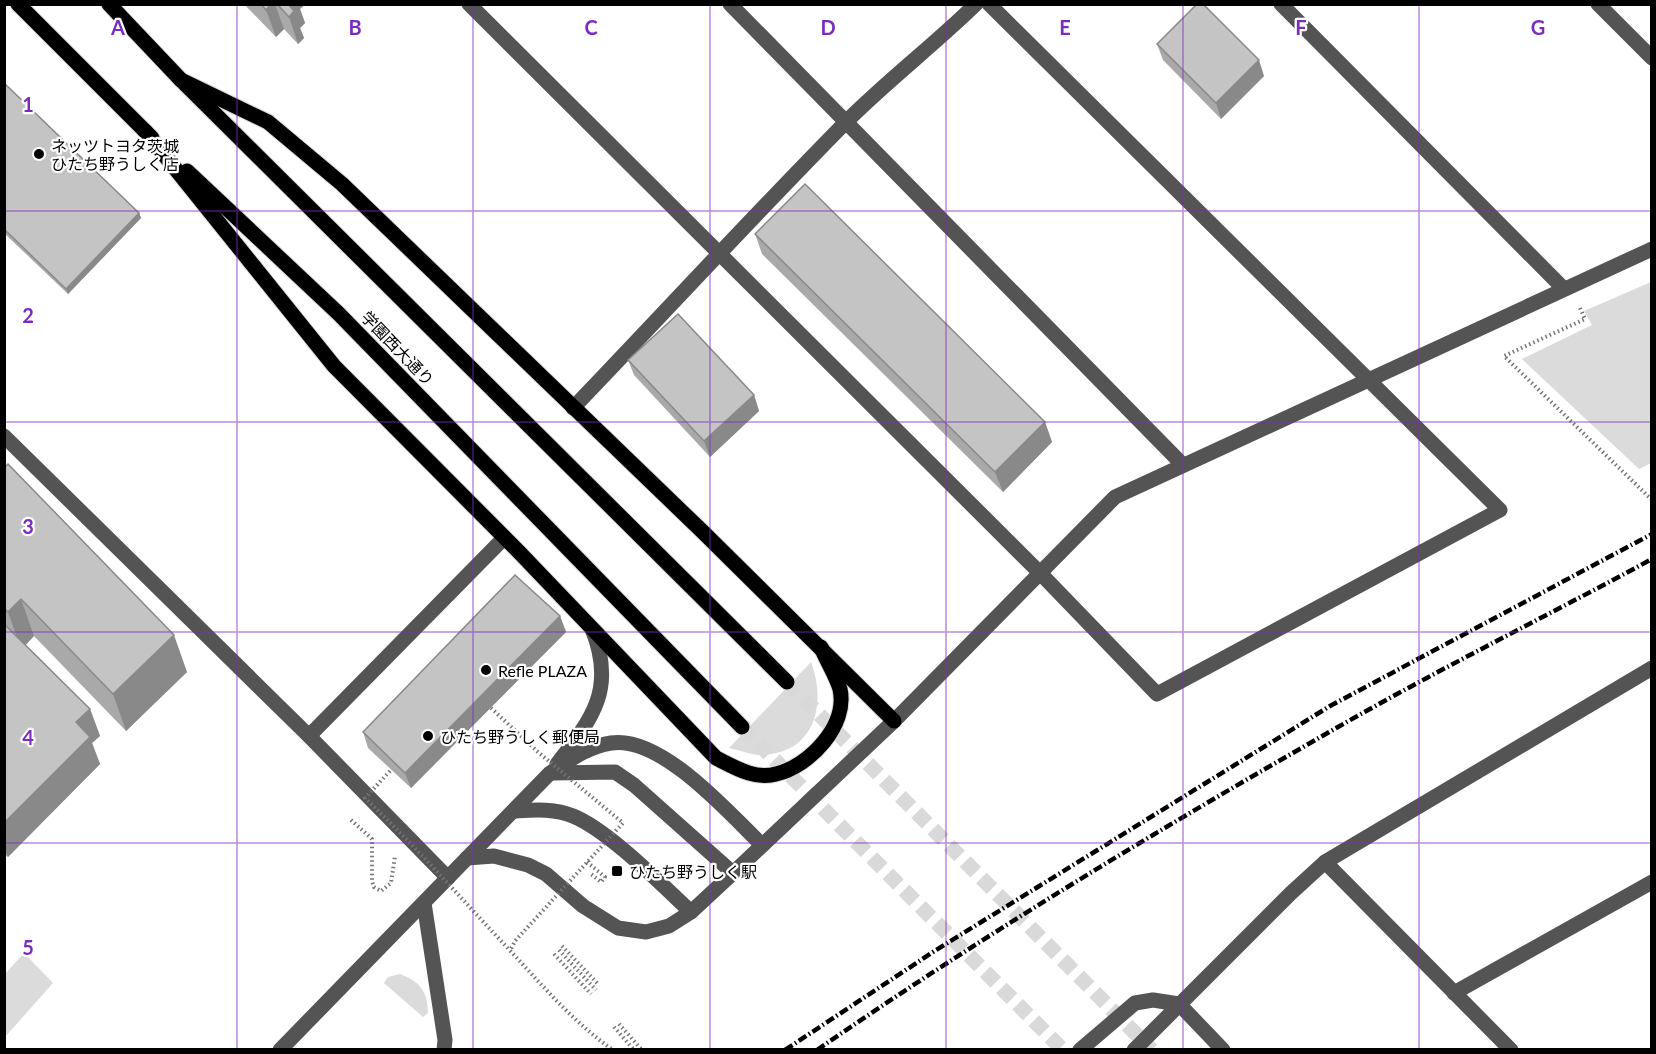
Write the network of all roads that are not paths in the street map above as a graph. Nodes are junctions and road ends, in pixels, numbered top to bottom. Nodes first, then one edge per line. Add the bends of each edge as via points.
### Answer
1 (18, 4) edge
2 (109, 4) edge
3 (469, 4) edge
4 (730, 4) edge
5 (976, 4) edge
6 (989, 4) edge
7 (1281, 4) edge
8 (1598, 4) edge
9 (1652, 58) edge
10 (181, 80) junction
11 (847, 121) junction
12 (145, 132) junction
13 (1652, 249) edge
14 (719, 256) junction
15 (1563, 288) junction
16 (1369, 381) junction
17 (573, 408) junction
18 (10, 441) edge
19 (4, 458) edge
20 (1183, 465) junction
21 (504, 538) junction
22 (1041, 574) junction
23 (592, 628) junction
24 (820, 647) junction
25 (1652, 668) edge
26 (787, 682) tunnel mouth
27 (894, 721) junction
28 (742, 727) tunnel mouth
29 (309, 736) junction
30 (550, 773) junction
31 (514, 811) junction
32 (762, 845) junction
33 (467, 858) junction
34 (1325, 862) junction
35 (733, 873) junction
36 (448, 878) junction
37 (1652, 882) edge
38 (423, 903) junction
39 (691, 912) junction
40 (1454, 993) junction
41 (1179, 1004) junction
42 (280, 1050) edge
43 (444, 1050) edge
44 (1080, 1050) edge
45 (1134, 1050) edge
46 (1223, 1050) edge
47 (1511, 1050) edge

1 - 12 main road, 学園西大通り
2 - 10 main road
3 - 14 street
4 - 11 street
5 - 11 street
6 - 16 street
7 - 15 street
8 - 9 street
10 - 17 main road via 268,122 342,184
10 - 26 main road
11 - 14 street
11 - 20 street
12 - 21 main road via 334,366
12 - 28 main road, 学園西大通り via 339,314
13 - 15 street
14 - 17 street
14 - 22 street
15 - 16 street
16 - 20 street
16 - 22 street via 1500,510 1157,694
17 - 24 main road
18 - 19 street
18 - 29 street
20 - 22 street via 1114,497
21 - 23 main road
21 - 29 street
22 - 27 street
23 - 24 main road via 716,758 745,773 776,775 807,759 826,739 838,714 840,690
23 - 30 street via 602,653 603,674 597,704 580,735
24 - 27 main road
25 - 34 street
27 - 32 street
29 - 36 street
30 - 31 street
30 - 32 street via 587,749 613,742 650,750 673,763
30 - 35 street via 615,772 634,784
31 - 33 street
31 - 39 street via 544,809 573,815 604,836
32 - 35 street
33 - 36 street
33 - 39 street via 494,856 528,865 546,874 604,921 633,932 657,931
34 - 40 street
34 - 41 street
35 - 39 street
36 - 38 street
37 - 40 street
38 - 42 street
38 - 43 street
40 - 47 street
41 - 44 street via 1153,1000 1135,1003
41 - 45 street
41 - 46 street

